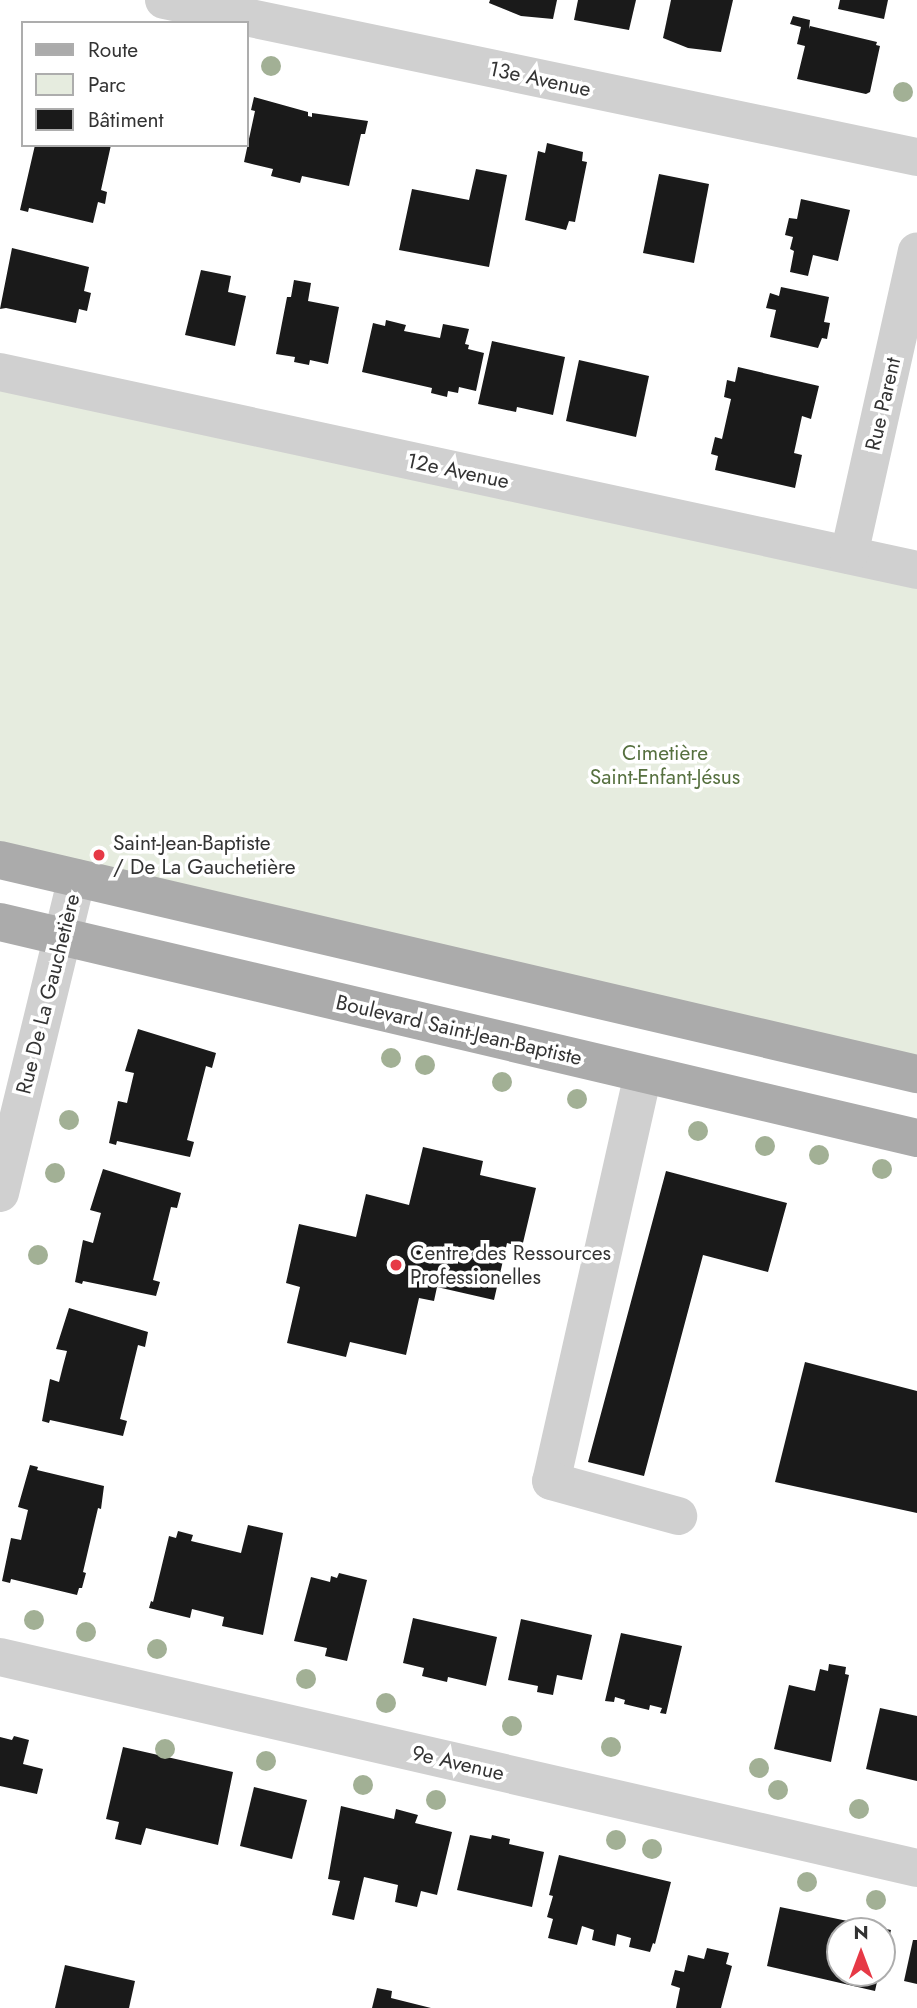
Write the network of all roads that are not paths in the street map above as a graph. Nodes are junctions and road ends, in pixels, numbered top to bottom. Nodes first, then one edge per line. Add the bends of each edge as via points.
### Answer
1 (164, 0) edge
2 (917, 158) edge
3 (917, 252) edge
4 (0, 372) edge
5 (849, 555) junction
6 (917, 569) edge
7 (0, 860) edge
8 (77, 878) junction
9 (0, 922) edge
10 (62, 937) junction
11 (643, 1074) junction
12 (917, 1074) edge
13 (917, 1138) edge
14 (0, 1193) edge
15 (678, 1516) dead end
16 (0, 1657) edge
17 (917, 1868) edge

1 - 2 street, 13e Avenue
3 - 5 street, Rue Parent
4 - 5 street, 12e Avenue
5 - 6 street, 12e Avenue
7 - 8 main road
8 - 10 street, Rue De La Gauchetière
8 - 12 main road
9 - 10 main road, Boulevard Saint-Jean-Baptiste
10 - 11 main road, Boulevard Saint-Jean-Baptiste
10 - 14 street, Rue De La Gauchetière
11 - 13 main road, Boulevard Saint-Jean-Baptiste
11 - 15 street via 551,1481
16 - 17 street, 9e Avenue

